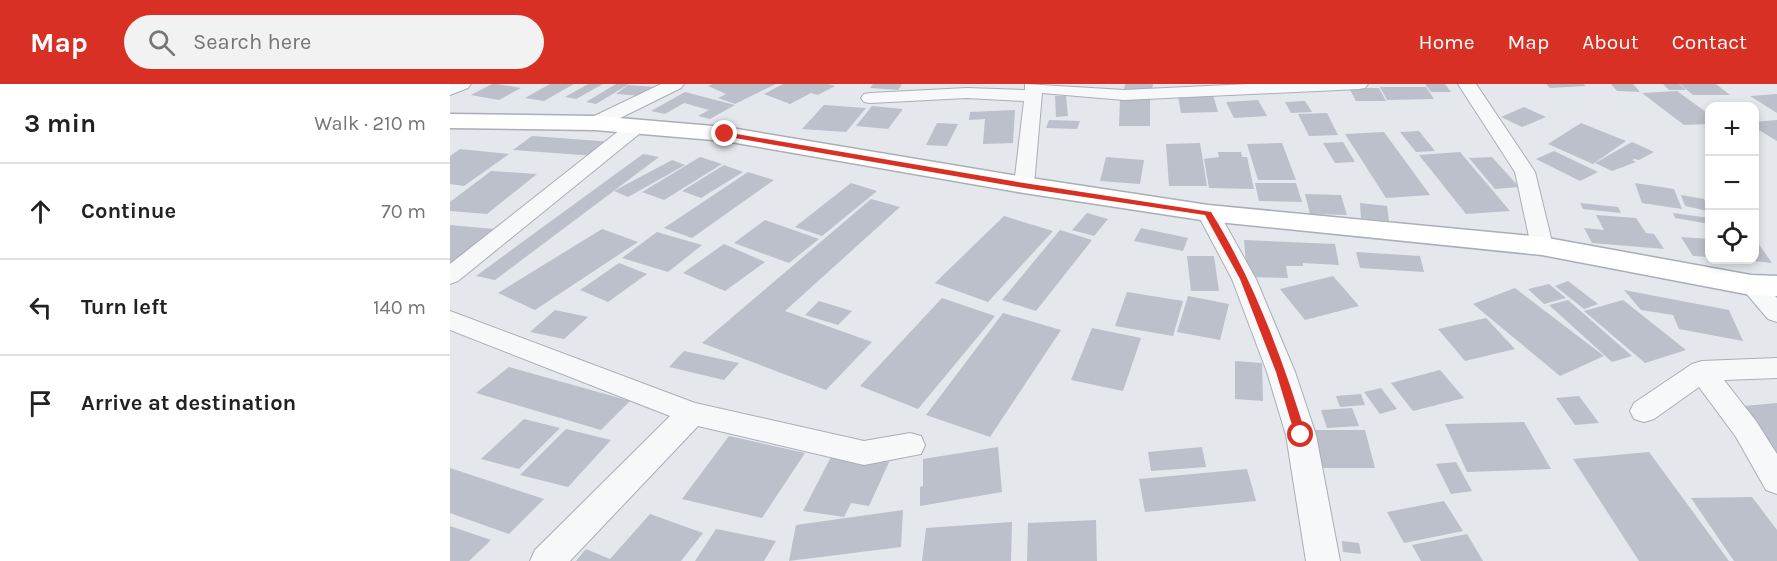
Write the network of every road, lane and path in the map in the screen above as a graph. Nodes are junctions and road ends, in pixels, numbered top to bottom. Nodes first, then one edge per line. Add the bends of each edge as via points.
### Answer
1 (462, 84) edge
2 (675, 84) edge
3 (1359, 84) edge
4 (1467, 84) edge
5 (1034, 88) edge
6 (450, 90) edge
7 (870, 98) dead end
8 (450, 121) edge
9 (595, 123) junction
10 (637, 126) junction
11 (1024, 185) junction
12 (1208, 213) junction
13 (1542, 246) junction
14 (450, 276) edge
15 (1764, 285) edge
16 (1777, 313) edge
17 (450, 320) edge
18 (1777, 368) edge
19 (1702, 371) junction
20 (1644, 411) dead end
21 (693, 413) junction
22 (910, 446) dead end
23 (1777, 481) edge
24 (547, 561) edge
25 (1323, 561) edge

1 - 6 street
2 - 9 street
3 - 5 street via 1124,95
4 - 13 street via 1525,172
5 - 7 street
5 - 11 street
8 - 9 main road
9 - 10 main road
10 - 11 main road via 725,134
10 - 14 street
11 - 12 main road
12 - 13 main road
12 - 25 street via 1244,279 1281,372 1301,435
13 - 15 main road
15 - 16 street
17 - 21 street
18 - 19 street
19 - 20 street
19 - 23 street via 1746,429
21 - 22 street via 864,453
21 - 24 street

